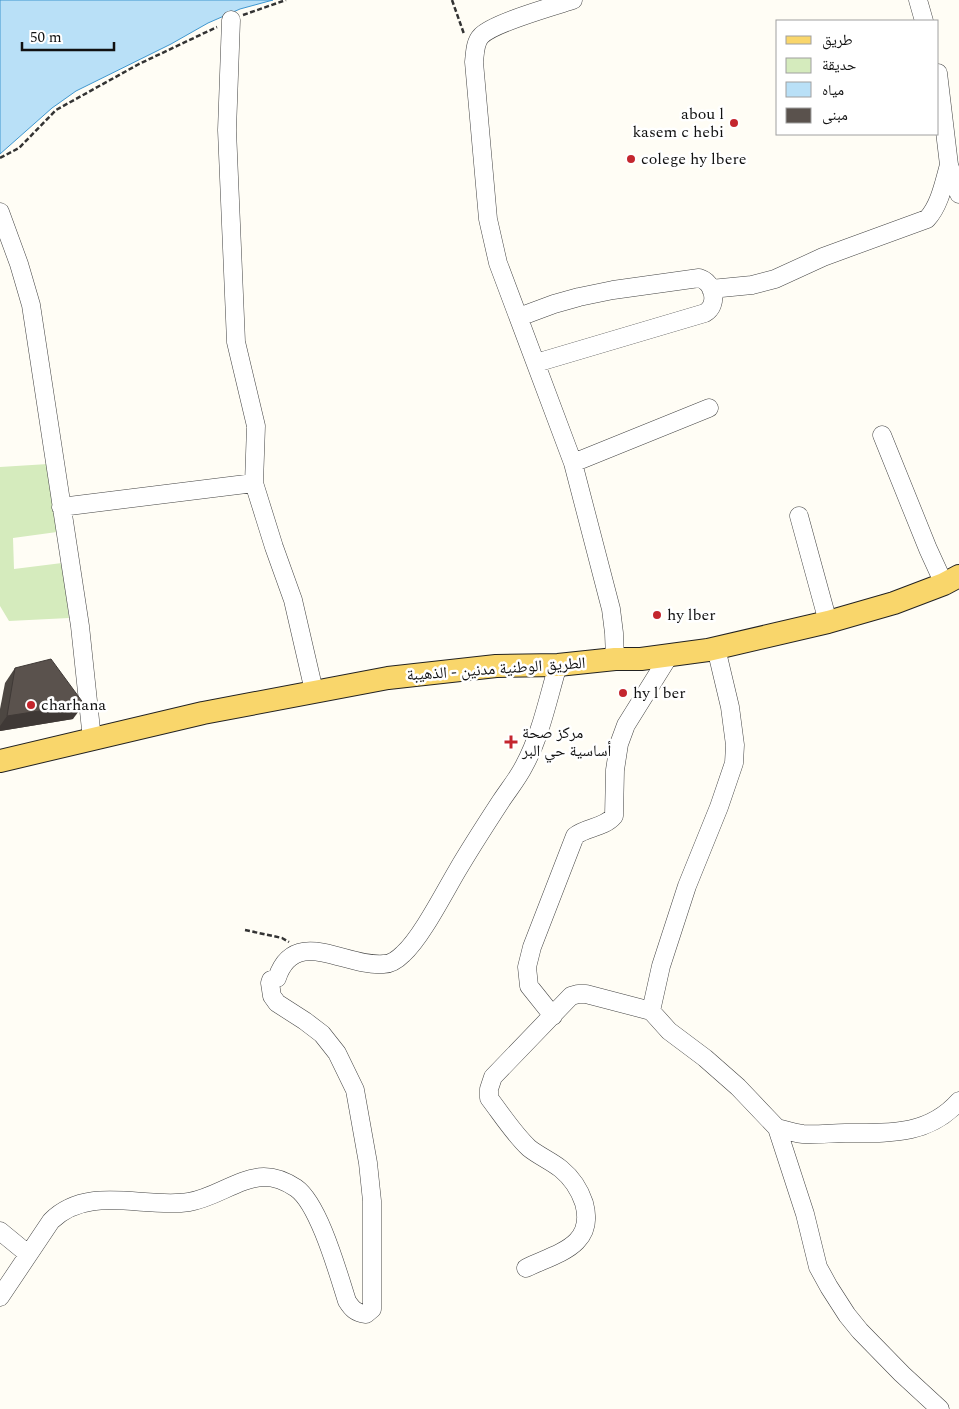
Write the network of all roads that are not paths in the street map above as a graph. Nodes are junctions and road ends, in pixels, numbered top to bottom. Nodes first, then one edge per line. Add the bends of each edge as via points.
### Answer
1 (573, 0) edge
2 (918, 0) edge
3 (231, 20) road end
4 (924, 20) edge
5 (939, 81) edge
6 (950, 164) junction
7 (959, 194) edge
8 (0, 212) edge
9 (711, 289) junction
10 (519, 317) junction
11 (536, 363) junction
12 (710, 408) dead end
13 (882, 436) dead end
14 (573, 463) junction
15 (254, 483) junction
16 (61, 507) junction
17 (799, 516) dead end
18 (952, 580) edge
19 (828, 622) junction
20 (716, 648) junction
21 (668, 656) junction
22 (614, 659) junction
23 (558, 665) junction
24 (314, 691) junction
25 (92, 739) junction
26 (0, 761) edge
27 (650, 1012) junction
28 (553, 1016) junction
29 (959, 1101) edge
30 (777, 1128) junction
31 (0, 1231) edge
32 (28, 1254) junction
33 (526, 1268) dead end
34 (0, 1297) edge
35 (940, 1409) edge

1 - 10 street via 491,29 477,42 474,62 488,218 498,264
2 - 4 street
3 - 15 street via 227,130 234,304 236,342 256,426
5 - 6 street
6 - 7 street
6 - 9 street via 940,196 927,219 823,257 775,279
8 - 16 street via 20,264 31,305
9 - 10 street via 706,281 699,278 613,290 554,304
9 - 11 street via 713,306 700,315
10 - 11 street
11 - 14 street
12 - 14 street
13 - 18 street via 928,549
14 - 22 street via 611,609
15 - 16 street
15 - 24 street via 293,600
16 - 25 street via 80,626
17 - 19 street
18 - 19 main road, الطريق الوطنية مدنين - الذهيبة via 894,603
19 - 20 main road, الطريق الوطنية مدنين - الذهيبة
20 - 21 main road, الطريق الوطنية مدنين - الذهيبة
20 - 27 street via 730,706 734,763 687,886
21 - 22 main road, الطريق الوطنية مدنين - الذهيبة
21 - 28 street via 626,725 619,744 614,816 575,836 530,952 529,986
22 - 23 main road, الطريق الوطنية مدنين - الذهيبة
23 - 24 main road, الطريق الوطنية مدنين - الذهيبة via 496,666 388,678
23 - 32 street via 536,738 524,765 404,953 393,962 384,964 307,951 293,954 270,983 276,1004 322,1034 337,1053 355,1090 372,1201 372,1309 366,1314 351,1308 330,1247 307,1199 298,1189 277,1179 253,1179 190,1202 89,1201 71,1206 51,1221
24 - 25 main road, الطريق الوطنية مدنين - الذهيبة
25 - 26 main road, الطريق الوطنية مدنين - الذهيبة
27 - 28 street via 578,994 571,996
27 - 30 street via 738,1087
28 - 33 street via 493,1077 489,1089 489,1098 531,1150 562,1170 572,1181 581,1194 586,1212 586,1228 573,1245
29 - 30 street via 933,1121 894,1134 802,1134
30 - 35 street via 805,1214 818,1267 829,1286 860,1331
31 - 32 street
32 - 34 street

